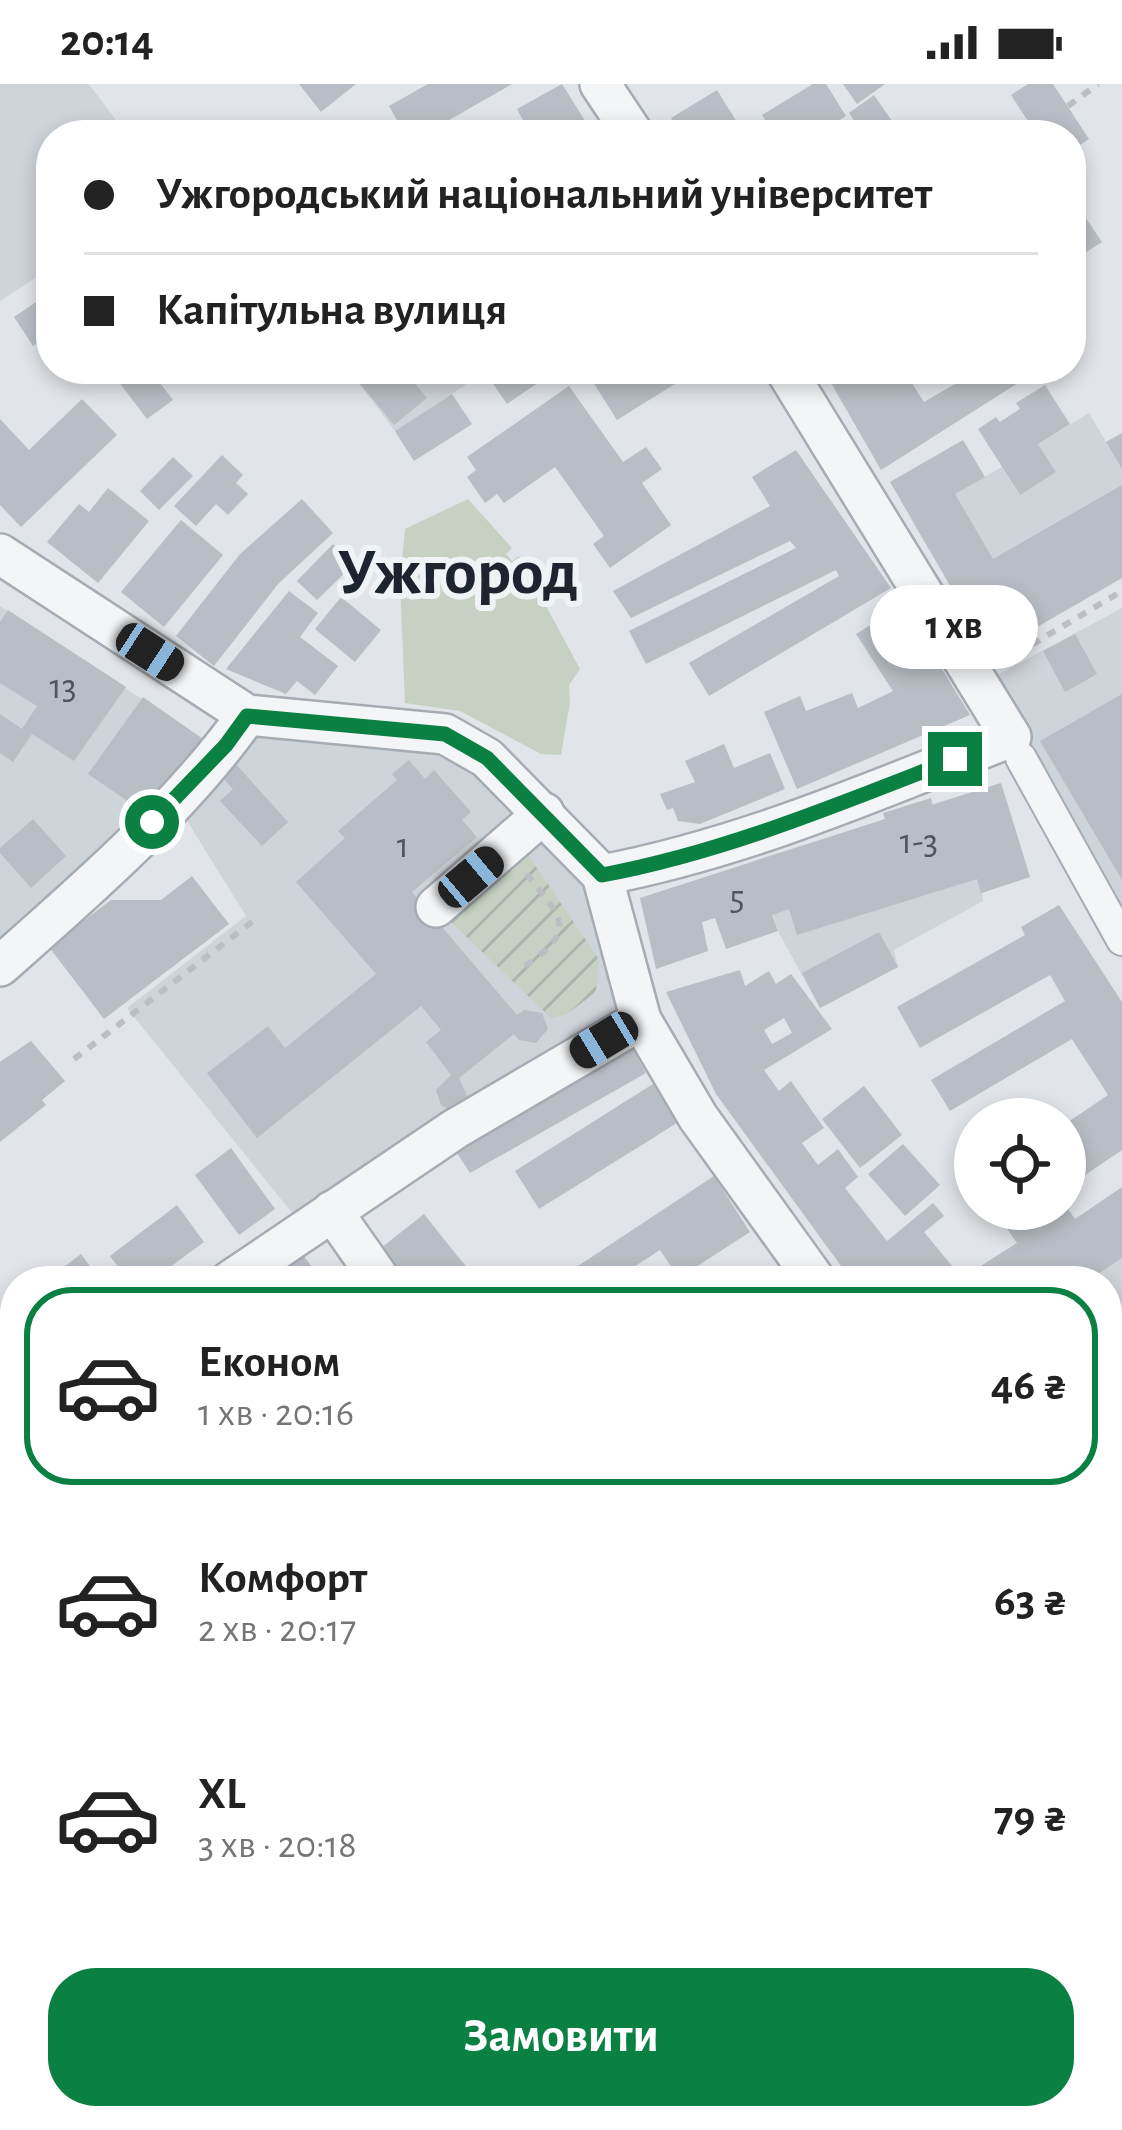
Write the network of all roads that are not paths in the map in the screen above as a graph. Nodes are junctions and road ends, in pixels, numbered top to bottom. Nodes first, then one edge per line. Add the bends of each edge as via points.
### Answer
1 (600, 84) edge
2 (624, 120) edge
3 (794, 384) edge
4 (0, 554) edge
5 (247, 716) junction
6 (1016, 748) junction
7 (544, 813) junction
8 (602, 875) junction
9 (436, 907) dead end
10 (1122, 940) edge
11 (0, 966) edge
12 (641, 1020) junction
13 (332, 1211) junction
14 (252, 1266) edge
15 (370, 1266) edge
16 (805, 1266) edge

1 - 2 street
3 - 6 street
4 - 5 street
5 - 7 street via 445,734 487,758
5 - 11 street via 186,789
6 - 8 street via 670,862
6 - 10 street
7 - 8 street
7 - 9 street
8 - 12 street
12 - 13 street
12 - 16 street via 698,1117
13 - 14 street
13 - 15 street

